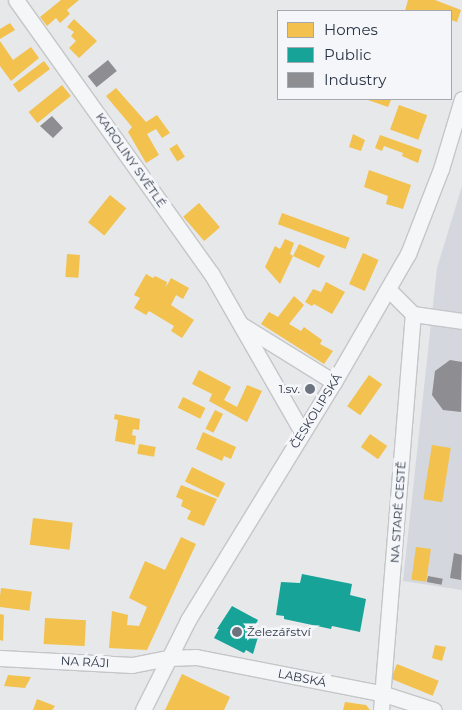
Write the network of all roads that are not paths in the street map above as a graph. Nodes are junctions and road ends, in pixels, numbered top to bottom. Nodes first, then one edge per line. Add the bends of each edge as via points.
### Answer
1 (16, 0) edge
2 (462, 99) edge
3 (388, 289) junction
4 (413, 314) junction
5 (462, 321) edge
6 (241, 324) junction
7 (334, 382) junction
8 (302, 432) junction
9 (0, 658) edge
10 (168, 658) junction
11 (384, 694) junction
12 (142, 710) edge
13 (381, 710) edge
14 (434, 710) edge

1 - 6 street, KAROLINY SVĚTLÉ via 211,273
2 - 3 street, ČESKOLIPSKÁ via 441,169 408,254
3 - 4 street
3 - 7 street, ČESKOLIPSKÁ
4 - 5 street
4 - 11 street, NA STARÉ CESTĚ
6 - 7 street, KAROLINY SVĚTLÉ
6 - 8 street, KAROLINY SVĚTLÉ
7 - 8 street, ČESKOLIPSKÁ
8 - 10 street, ČESKOLIPSKÁ
9 - 10 street, NA RÁJI via 132,665
10 - 11 street, LABSKÁ via 196,657
10 - 12 street, ČESKOLIPSKÁ
11 - 13 street, NA STARÉ CESTĚ
11 - 14 street, LABSKÁ

